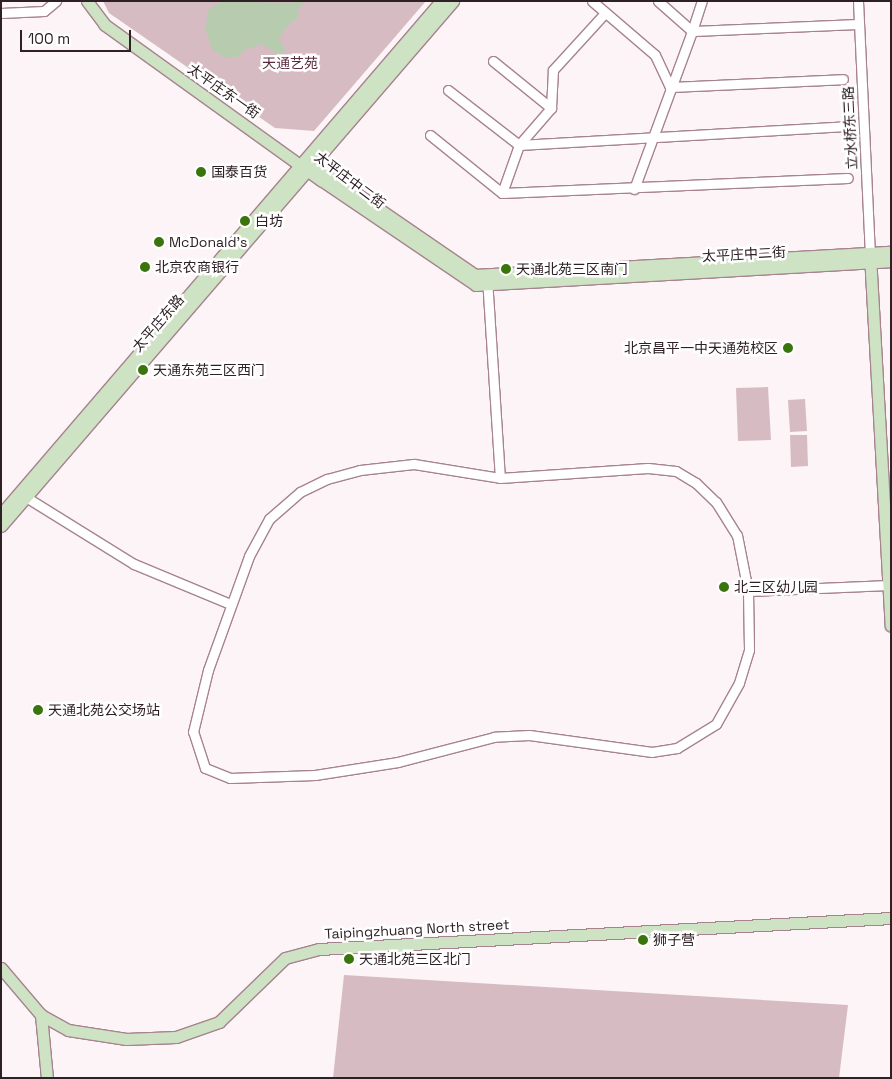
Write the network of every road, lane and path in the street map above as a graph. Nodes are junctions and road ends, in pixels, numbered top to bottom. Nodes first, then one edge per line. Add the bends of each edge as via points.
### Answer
1 (56, 1) edge
2 (87, 1) edge
3 (441, 1) edge
4 (453, 1) edge
5 (592, 1) edge
6 (658, 1) edge
7 (702, 1) edge
8 (858, 1) edge
9 (1, 13) edge
10 (605, 13) junction
11 (859, 24) junction
12 (692, 31) junction
13 (493, 61) dead end
14 (844, 79) dead end
15 (670, 87) junction
16 (448, 90) dead end
17 (551, 108) junction
18 (846, 126) dead end
19 (430, 135) dead end
20 (652, 136) junction
21 (519, 145) junction
22 (309, 167) junction
23 (848, 178) dead end
24 (634, 189) junction
25 (502, 193) junction
26 (891, 252) edge
27 (870, 257) junction
28 (891, 261) edge
29 (487, 280) junction
30 (500, 478) junction
31 (24, 496) junction
32 (1, 514) edge
33 (1, 526) edge
34 (889, 585) edge
35 (748, 591) junction
36 (230, 604) junction
37 (891, 625) edge
38 (891, 918) edge
39 (1, 968) edge
40 (41, 1015) junction
41 (47, 1078) edge

1 - 9 street via 44,12
2 - 22 main road, 太平庄东一街 via 105,25
3 - 22 main road, 太平庄东路
4 - 22 main road, 太平庄东路
5 - 10 street
6 - 12 street
7 - 12 street
8 - 11 street, 立水桥东三路
10 - 15 street via 655,55
10 - 17 street via 553,70
11 - 12 street
11 - 27 street, 立水桥东三路
12 - 15 street
13 - 17 street
14 - 15 street
15 - 20 street
16 - 21 street
17 - 21 street
18 - 20 street
19 - 25 street
20 - 21 street
20 - 24 street
21 - 25 street
22 - 29 main road, 太平庄中二街 via 466,280
22 - 31 main road, 太平庄东路
23 - 24 street
24 - 25 street
26 - 27 main road, 太平庄中二街
27 - 28 main road, 太平庄中二街
27 - 29 main road, 太平庄中二街
27 - 34 main road
29 - 30 street
30 - 35 street via 648,468 676,471 716,502 736,535
30 - 36 street via 414,464 360,470 327,479 300,492 269,519 249,556
31 - 32 main road, 太平庄东路
31 - 33 main road, 太平庄东路
31 - 36 street via 134,564
34 - 35 street
34 - 37 main road
35 - 36 street via 749,650 739,683 716,724 677,748 652,752 529,735 494,736 398,762 315,775 230,778 205,768 193,732 208,670
38 - 40 main road, Taipingzhuang North street via 319,950 285,958 219,1022 176,1037 126,1039 68,1030
39 - 40 main road, Taipingzhuang North street
40 - 41 main road

